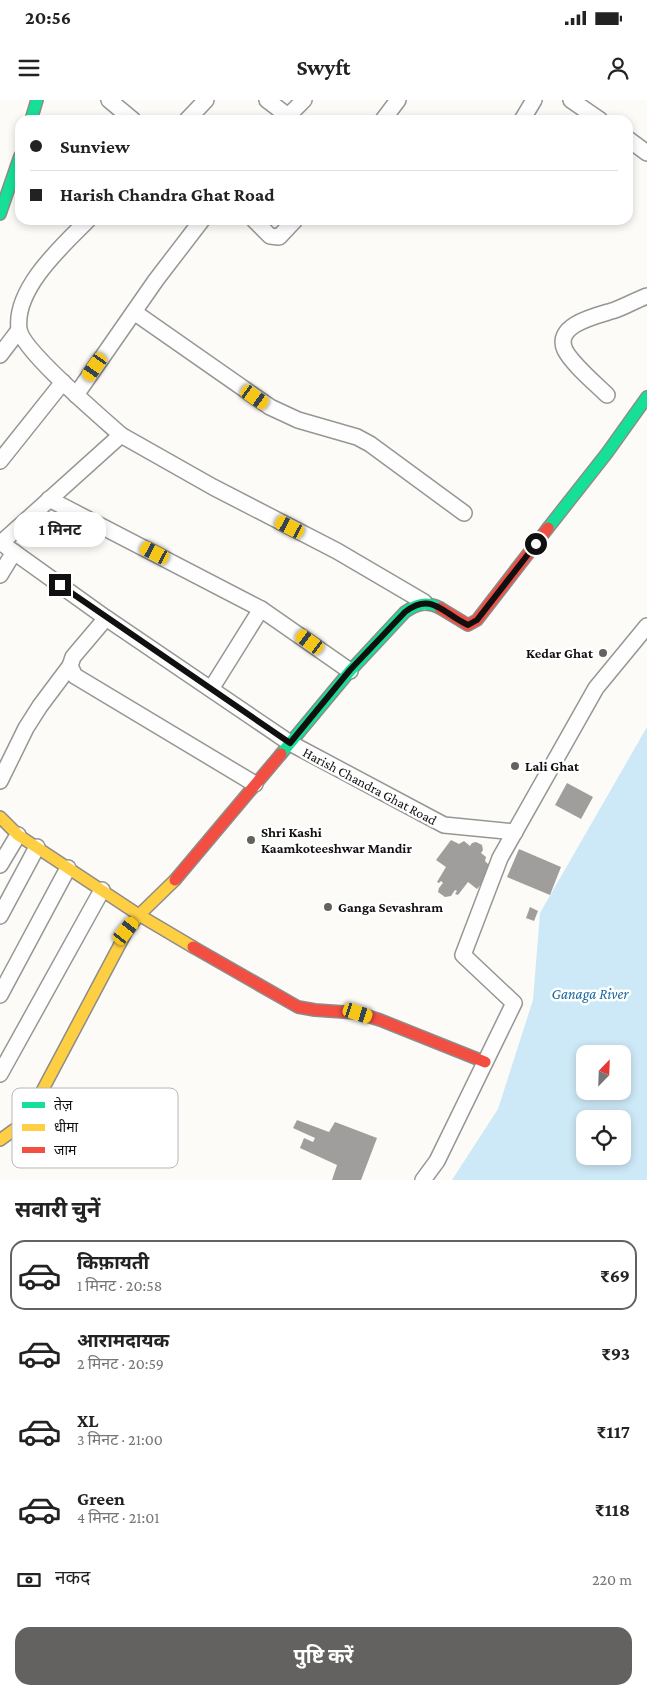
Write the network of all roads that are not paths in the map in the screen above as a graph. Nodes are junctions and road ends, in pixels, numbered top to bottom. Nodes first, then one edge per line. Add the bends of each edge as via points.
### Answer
1 (37, 100) edge
2 (109, 100) edge
3 (267, 100) edge
4 (304, 100) edge
5 (398, 100) edge
6 (534, 100) edge
7 (571, 100) edge
8 (203, 101) edge
9 (32, 115) edge
10 (127, 115) edge
11 (191, 115) edge
12 (283, 115) edge
13 (289, 115) edge
14 (387, 115) edge
15 (525, 115) edge
16 (593, 115) edge
17 (633, 143) edge
18 (647, 153) edge
19 (15, 170) edge
20 (0, 214) edge
21 (83, 225) edge
22 (198, 225) edge
23 (259, 225) edge
24 (290, 225) edge
25 (647, 296) edge
26 (134, 312) junction
27 (19, 330) junction
28 (0, 355) edge
29 (62, 382) junction
30 (76, 395) junction
31 (607, 396) dead end
32 (647, 397) edge
33 (121, 435) junction
34 (0, 461) edge
35 (50, 500) junction
36 (464, 513) dead end
37 (0, 543) edge
38 (14, 552) junction
39 (0, 575) edge
40 (424, 602) junction
41 (261, 609) junction
42 (106, 618) junction
43 (647, 626) edge
44 (70, 666) junction
45 (350, 670) junction
46 (211, 689) junction
47 (290, 743) junction
48 (0, 781) edge
49 (255, 784) junction
50 (0, 817) edge
51 (515, 832) junction
52 (18, 835) junction
53 (37, 847) junction
54 (0, 865) edge
55 (68, 868) junction
56 (102, 890) junction
57 (139, 915) junction
58 (0, 916) edge
59 (0, 995) edge
60 (485, 1062) junction
61 (0, 1074) edge
62 (43, 1088) edge
63 (12, 1133) edge
64 (0, 1140) edge
65 (423, 1180) edge

1 - 9 street
2 - 10 street
3 - 12 street
4 - 13 street
5 - 14 street
6 - 15 street
7 - 16 street
8 - 11 street
17 - 18 street
19 - 20 street
21 - 27 street via 29,286 20,308
22 - 26 street
23 - 24 street via 270,236 279,237
25 - 31 street via 584,319 568,331 564,340 569,356
26 - 30 street
26 - 36 street via 270,407 370,444
27 - 28 street
27 - 29 street via 29,349
29 - 30 street
29 - 34 street
30 - 33 street
32 - 40 street via 477,620 468,625
33 - 35 street
33 - 40 street via 337,551
35 - 37 street
35 - 41 street
37 - 38 street, Harish Chandra Ghat Road
38 - 39 street
38 - 42 street, Harish Chandra Ghat Road
40 - 45 street via 405,612
41 - 45 street
41 - 46 street
42 - 44 street via 73,657
42 - 46 street, Harish Chandra Ghat Road
43 - 51 street via 596,688
44 - 48 street via 26,728
44 - 49 street via 75,676 90,686
45 - 47 street
46 - 47 street, Harish Chandra Ghat Road
47 - 49 street
47 - 51 street, Harish Chandra Ghat Road via 444,825
49 - 57 street via 180,874
50 - 52 street
51 - 60 street via 500,858 463,955 514,1003
52 - 53 street
52 - 54 street
53 - 55 street
53 - 58 street
55 - 56 street
55 - 59 street
56 - 57 street
56 - 61 street
57 - 60 street via 298,1007 358,1013
57 - 62 street via 126,931
60 - 65 street via 437,1161
63 - 64 street

